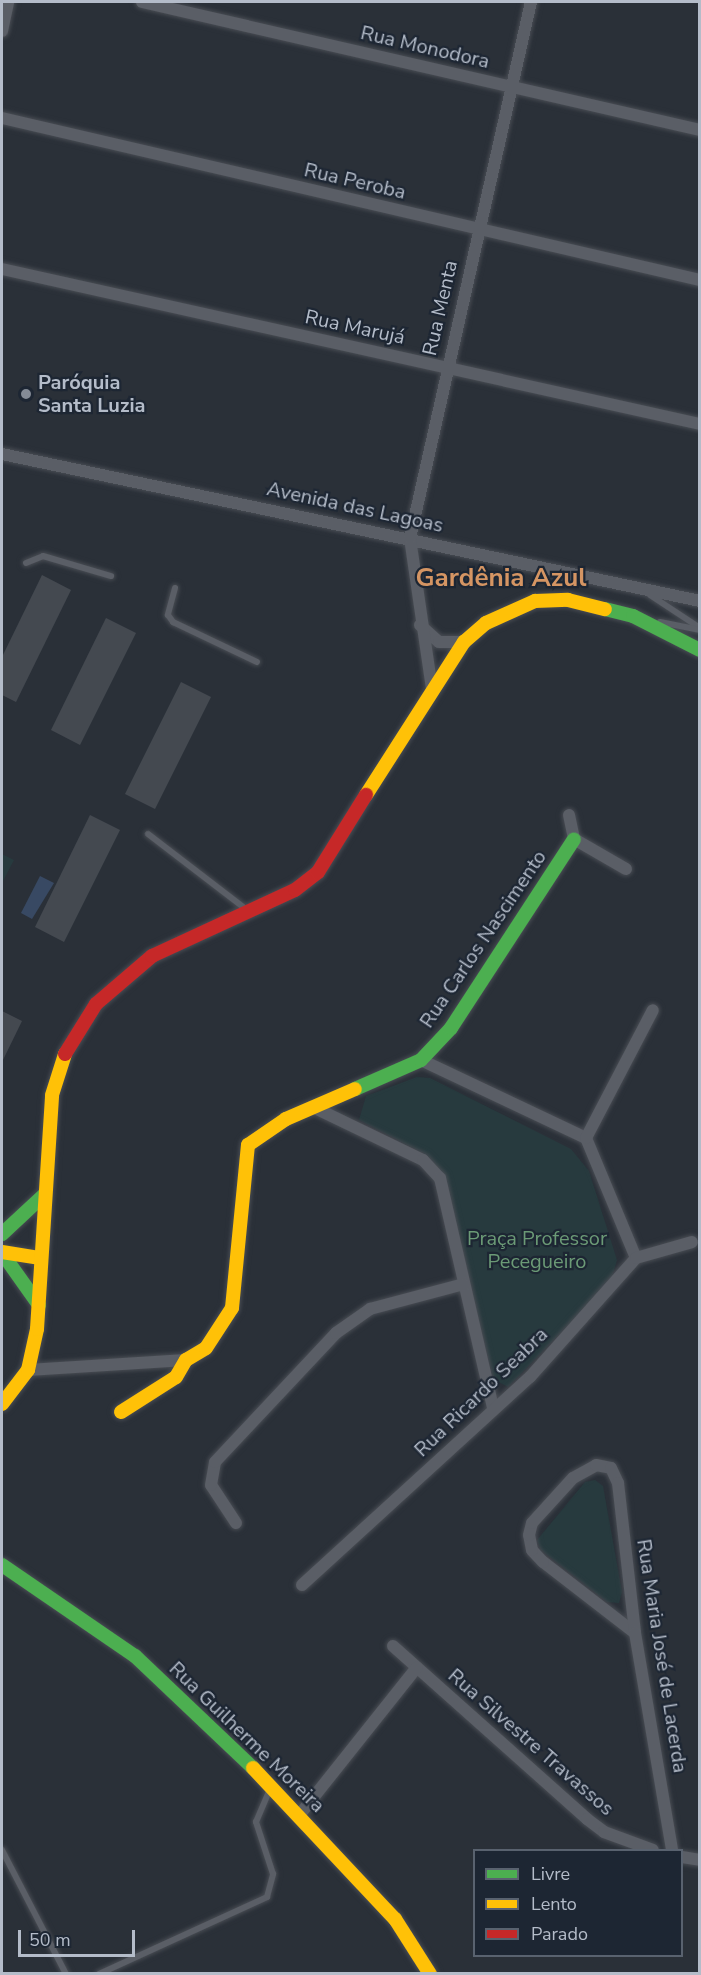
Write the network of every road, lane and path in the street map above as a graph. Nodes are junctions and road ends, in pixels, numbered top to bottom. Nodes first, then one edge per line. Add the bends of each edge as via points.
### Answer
1 (8, 2) edge
2 (142, 2) edge
3 (531, 2) edge
4 (2, 31) edge
5 (509, 86) junction
6 (2, 118) edge
7 (699, 130) edge
8 (479, 230) junction
9 (2, 269) edge
10 (699, 280) edge
11 (446, 367) junction
12 (699, 424) edge
13 (2, 454) edge
14 (410, 538) junction
15 (26, 563) dead end
16 (111, 576) dead end
17 (639, 587) junction
18 (175, 588) dead end
19 (699, 601) edge
20 (633, 616) junction
21 (420, 625) junction
22 (699, 629) edge
23 (464, 642) junction
24 (699, 650) edge
25 (257, 662) dead end
26 (432, 689) junction
27 (569, 815) dead end
28 (148, 834) dead end
29 (574, 839) junction
30 (626, 869) dead end
31 (250, 912) junction
32 (653, 1010) dead end
33 (421, 1060) junction
34 (315, 1108) junction
35 (586, 1138) junction
36 (44, 1195) junction
37 (2, 1234) edge
38 (692, 1242) dead end
39 (2, 1252) edge
40 (41, 1258) junction
41 (636, 1258) junction
42 (464, 1284) junction
43 (39, 1305) junction
44 (186, 1360) junction
45 (28, 1370) junction
46 (2, 1404) edge
47 (493, 1407) junction
48 (122, 1412) dead end
49 (236, 1524) dead end
50 (2, 1565) edge
51 (302, 1585) dead end
52 (635, 1633) junction
53 (393, 1646) dead end
54 (417, 1667) junction
55 (272, 1786) junction
56 (301, 1813) junction
57 (648, 1849) edge
58 (672, 1849) edge
59 (2, 1850) edge
60 (683, 1857) edge
61 (699, 1860) edge
62 (66, 1974) edge
63 (99, 1974) edge
64 (430, 1974) edge

1 - 4 street
2 - 5 street, Rua Monodora
3 - 5 street, Rua Menta
5 - 7 street, Rua Monodora
5 - 8 street, Rua Menta
6 - 8 street, Rua Peroba
8 - 10 street, Rua Peroba
8 - 11 street, Rua Menta
9 - 11 street, Rua Marujá
11 - 12 street, Rua Marujá
11 - 14 street, Rua Menta
13 - 14 street, Avenida das Lagoas
14 - 17 street, Avenida das Lagoas
14 - 21 street, Rua Menta
15 - 16 lane via 43,556
17 - 19 street, Avenida das Lagoas
17 - 22 lane
18 - 25 lane via 168,615 173,622
20 - 22 lane
20 - 23 street via 568,600 536,601 510,609
20 - 24 street
21 - 23 street via 440,642
21 - 26 street, Rua Menta
23 - 26 street
26 - 31 street via 318,872 295,890
27 - 29 street
28 - 31 lane
29 - 30 street
29 - 33 street, Rua Carlos Nascimento via 451,1028
31 - 36 street via 152,956 96,1004 59,1068
32 - 35 street
33 - 34 street, Rua Carlos Nascimento
33 - 35 street
34 - 42 street via 423,1160 440,1178
34 - 44 street, Rua Carlos Nascimento via 277,1124 249,1145 232,1308 206,1348
35 - 41 street
36 - 37 street via 20,1223
36 - 40 street
38 - 41 street
39 - 40 street
39 - 43 street
40 - 43 street
41 - 47 street, Rua Ricardo Seabra via 530,1377
42 - 47 street
42 - 49 street via 370,1309 336,1334 215,1462 211,1485
43 - 45 street
44 - 45 street
44 - 48 street, Rua Carlos Nascimento via 162,1389
45 - 46 street
47 - 51 street, Rua Ricardo Seabra
50 - 55 street, Rua Guilherme Moreira via 135,1656
52 - 52 street, Rua Maria José de Lacerda via 618,1483 611,1468 596,1465 573,1478 532,1523 528,1535 532,1550 551,1569
52 - 58 street, Rua Maria José de Lacerda
53 - 54 street, Rua Silvestre Travassos
54 - 56 street
54 - 57 street, Rua Silvestre Travassos via 587,1819 604,1832
55 - 56 street, Rua Guilherme Moreira
55 - 63 lane via 256,1822 273,1874 267,1897
56 - 64 street, Rua Guilherme Moreira via 395,1919
59 - 62 lane
60 - 61 street

